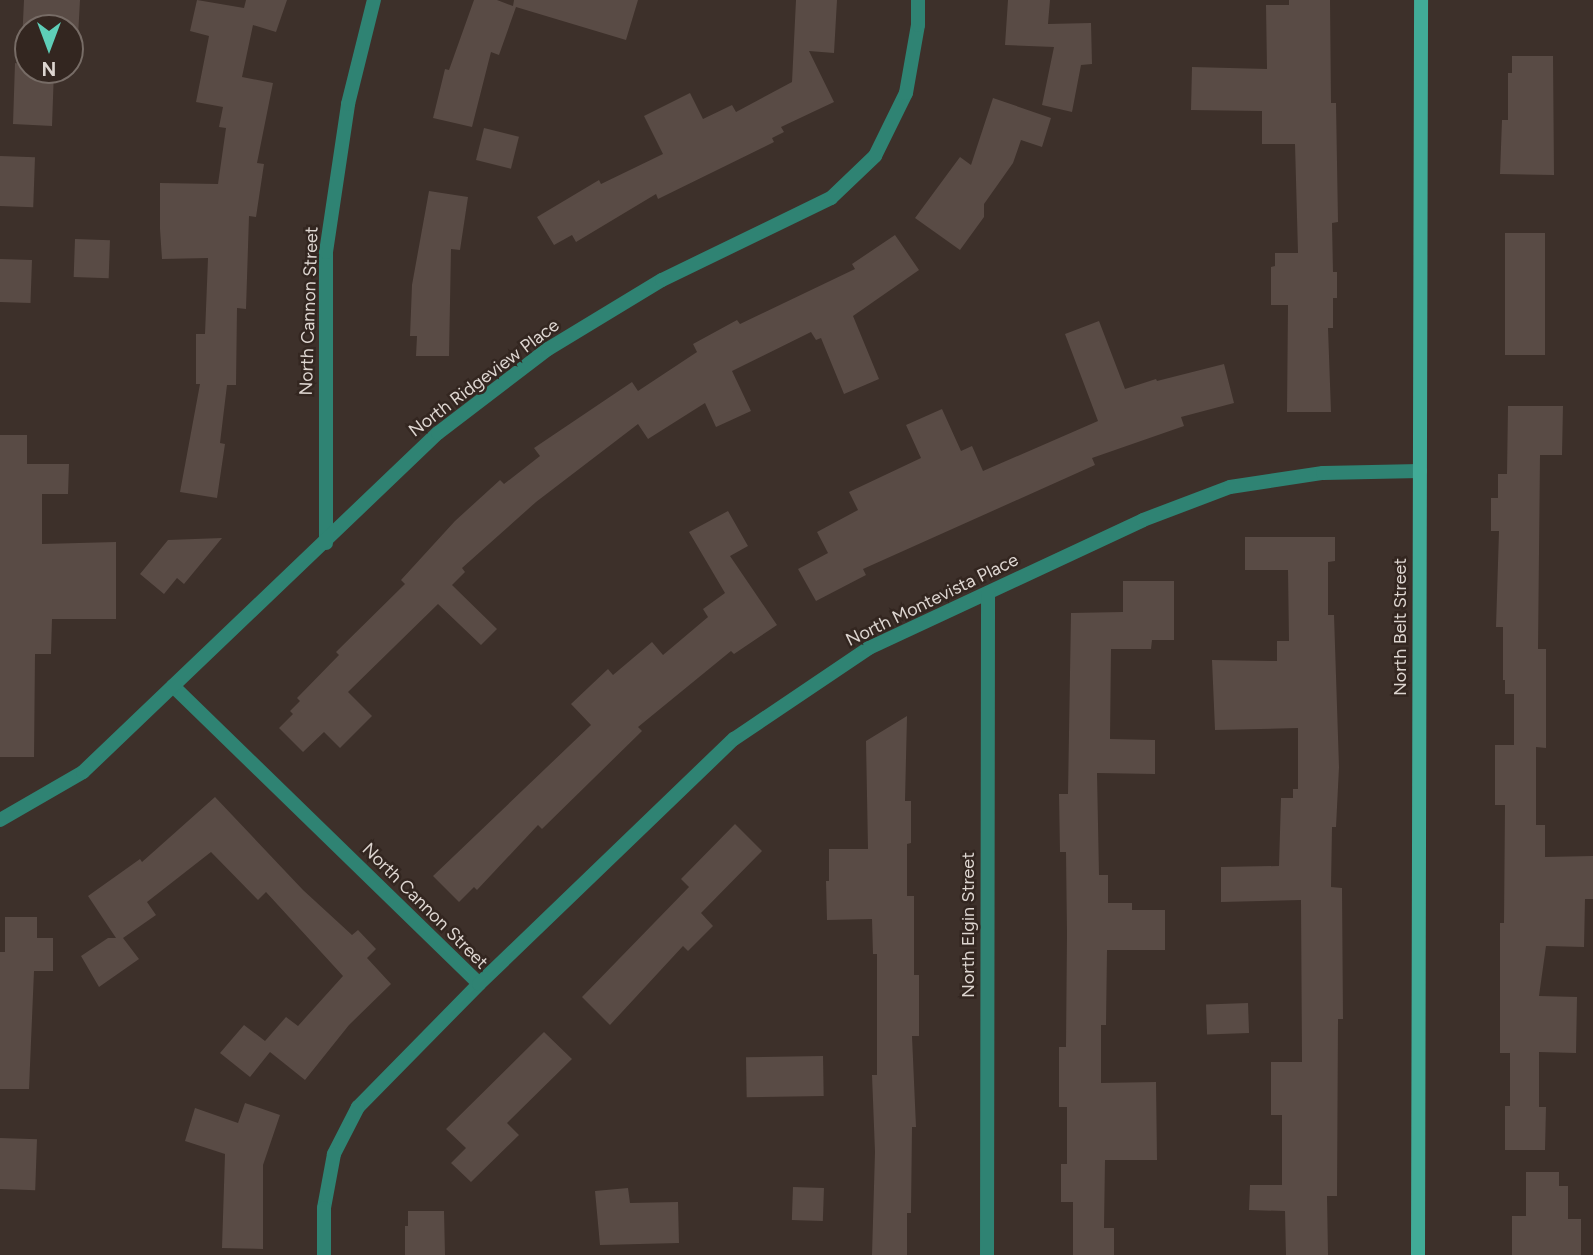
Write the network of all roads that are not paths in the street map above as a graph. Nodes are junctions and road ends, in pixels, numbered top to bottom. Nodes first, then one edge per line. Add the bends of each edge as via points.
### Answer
1 (374, 0) edge
2 (918, 0) edge
3 (1421, 0) edge
4 (1420, 471) junction
5 (326, 543) junction
6 (988, 594) junction
7 (173, 686) junction
8 (0, 820) edge
9 (479, 984) junction
10 (324, 1255) edge
11 (987, 1255) edge
12 (1418, 1255) edge

1 - 5 street, North Cannon Street via 348,104 326,252
2 - 5 street, North Ridgeview Place via 906,93 875,156 831,198 662,280 548,349 438,433
3 - 4 street, North Belt Street
4 - 6 street, North Montevista Place via 1323,472 1230,487 1143,520
4 - 12 street, North Belt Street
5 - 7 street, North Ridgeview Place
6 - 9 street, North Montevista Place via 869,648 734,739
6 - 11 street, North Elgin Street
7 - 8 street, North Ridgeview Place via 83,772
7 - 9 street, North Cannon Street
9 - 10 street, North Cannon Street via 358,1107 334,1154 324,1209

